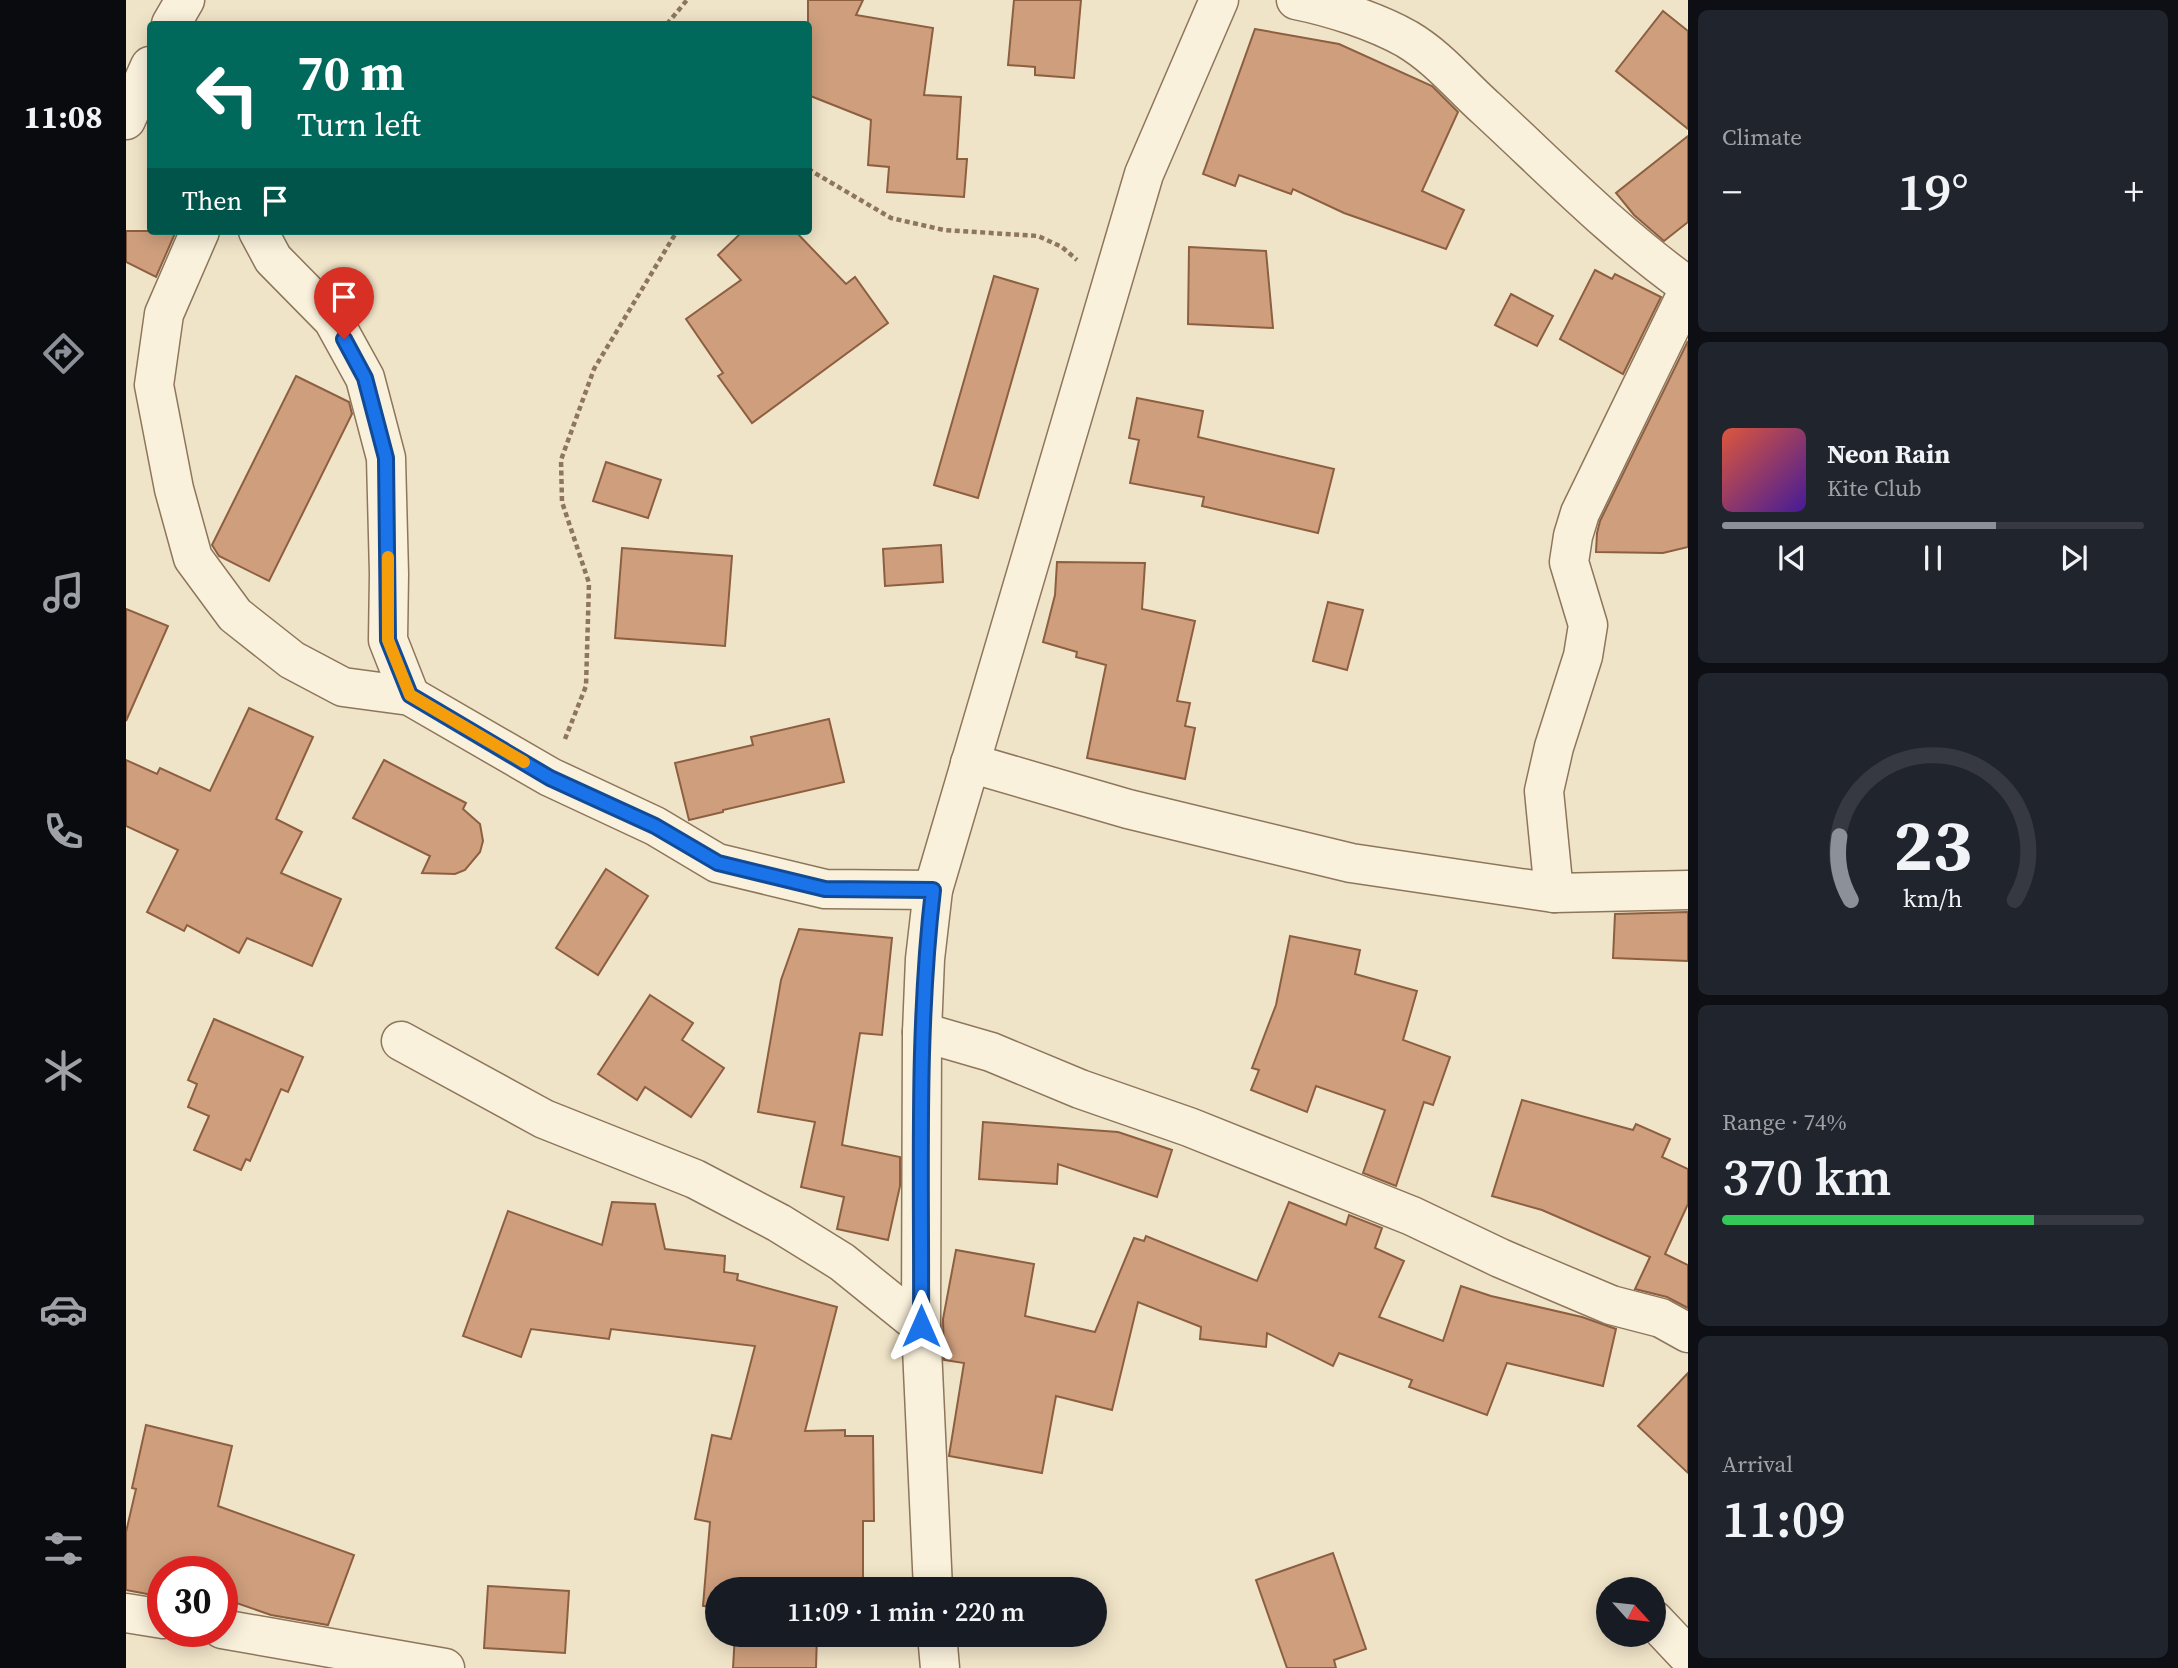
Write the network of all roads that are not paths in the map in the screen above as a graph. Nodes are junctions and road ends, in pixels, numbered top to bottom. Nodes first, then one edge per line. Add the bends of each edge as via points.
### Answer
1 (185, 0) edge
2 (198, 0) edge
3 (1219, 0) edge
4 (1296, 0) edge
5 (173, 21) edge
6 (204, 21) edge
7 (147, 73) edge
8 (126, 120) edge
9 (198, 235) edge
10 (260, 235) edge
11 (1688, 288) edge
12 (410, 695) junction
13 (970, 763) junction
14 (933, 890) junction
15 (1688, 890) edge
16 (1554, 893) junction
17 (922, 1032) junction
18 (401, 1041) dead end
19 (921, 1326) junction
20 (1688, 1333) edge
21 (932, 1577) edge
22 (126, 1613) edge
23 (147, 1616) edge
24 (238, 1632) edge
25 (1666, 1633) edge
26 (938, 1647) edge
27 (1688, 1656) edge
28 (445, 1668) edge
29 (940, 1668) edge

1 - 5 street
2 - 6 street
3 - 13 street via 1144,174
4 - 11 street via 1368,22 1405,38 1439,61 1619,231
7 - 8 street
9 - 12 street via 164,314 154,385 193,558 235,615 292,660 343,687
10 - 12 street via 273,259 333,320 365,378 386,458 388,640
11 - 16 street via 1573,536 1569,562 1588,625 1544,791
12 - 14 street via 550,778 655,826 718,863 825,889
13 - 14 street
13 - 16 street via 1128,809 1351,863
14 - 17 street
15 - 16 street
17 - 19 street
17 - 20 street via 990,1052 1189,1128 1412,1216 1600,1300 1661,1318
18 - 19 street via 544,1119 695,1179 779,1223 842,1262
19 - 21 street
22 - 23 street
24 - 28 street
25 - 27 street
26 - 29 street

